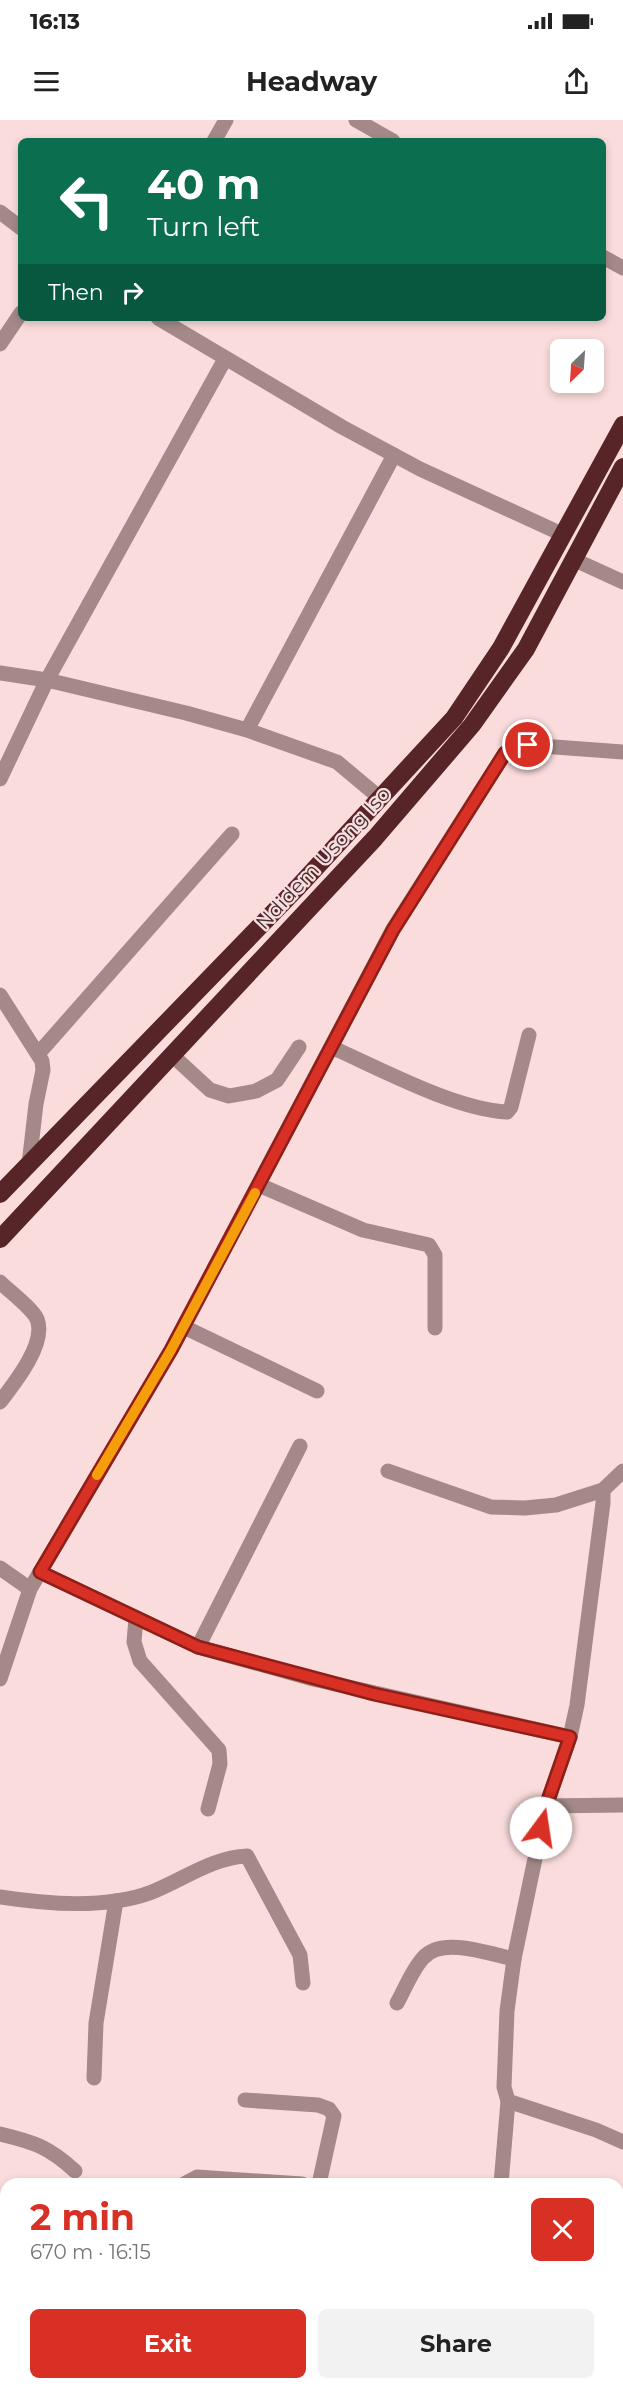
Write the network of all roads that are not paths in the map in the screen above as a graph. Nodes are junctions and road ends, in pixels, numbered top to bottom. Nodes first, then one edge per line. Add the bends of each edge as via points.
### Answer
1 (226, 120) edge
2 (356, 120) edge
3 (216, 138) edge
4 (388, 138) edge
5 (0, 212) edge
6 (18, 226) edge
7 (606, 259) edge
8 (623, 268) edge
9 (18, 317) edge
10 (163, 321) edge
11 (0, 344) edge
12 (225, 360) junction
13 (623, 425) edge
14 (394, 455) junction
15 (623, 467) edge
16 (619, 486) edge
17 (564, 535) junction
18 (575, 560) junction
19 (623, 582) edge
20 (0, 674) edge
21 (47, 680) junction
22 (248, 730) junction
23 (623, 752) edge
24 (0, 779) edge
25 (380, 798) junction
26 (232, 834) dead end
27 (0, 995) edge
28 (529, 1035) dead end
29 (299, 1047) dead end
30 (331, 1047) junction
31 (38, 1054) junction
32 (172, 1055) junction
33 (29, 1164) junction
34 (259, 1185) junction
35 (0, 1194) edge
36 (0, 1239) edge
37 (0, 1282) edge
38 (184, 1327) junction
39 (435, 1328) dead end
40 (317, 1391) dead end
41 (0, 1402) edge
42 (300, 1446) dead end
43 (388, 1471) dead end
44 (623, 1471) edge
45 (603, 1490) junction
46 (0, 1568) edge
47 (40, 1572) junction
48 (30, 1589) junction
49 (136, 1618) junction
50 (198, 1647) junction
51 (0, 1679) edge
52 (570, 1737) junction
53 (623, 1805) edge
54 (546, 1806) junction
55 (208, 1809) dead end
56 (0, 1897) edge
57 (116, 1901) junction
58 (514, 1959) junction
59 (303, 1983) dead end
60 (397, 2003) dead end
61 (94, 2078) dead end
62 (245, 2100) dead end
63 (508, 2101) junction
64 (0, 2134) edge
65 (623, 2142) edge
66 (75, 2171) dead end
67 (195, 2178) edge
68 (212, 2178) edge
69 (320, 2178) edge
70 (502, 2178) edge

1 - 3 street
2 - 4 street
5 - 6 street
7 - 8 street
9 - 11 street
10 - 12 street
12 - 14 street
12 - 21 street
13 - 17 highway, Ndidem Usong Iso
14 - 17 street
14 - 22 street
15 - 16 highway, Ndidem Usong Iso
16 - 18 highway, Ndidem Usong Iso
17 - 25 highway, Ndidem Usong Iso via 474,691
18 - 19 street
18 - 32 highway, Ndidem Usong Iso via 526,649 472,725 375,838
20 - 21 street
21 - 22 street
21 - 24 street
22 - 25 street via 337,762
23 - 30 street via 528,745 505,753 393,930
25 - 33 highway, Ndidem Usong Iso
26 - 31 street
27 - 31 street
28 - 30 street via 507,1112 436,1094
29 - 32 street via 277,1080 256,1091 229,1096 210,1090
30 - 34 street
31 - 33 street via 43,1070
32 - 36 highway, Ndidem Usong Iso
33 - 35 highway, Ndidem Usong Iso
34 - 38 street
34 - 39 street via 363,1230 429,1245 435,1256
37 - 41 street via 36,1317 39,1331 26,1368
38 - 40 street
38 - 47 street
42 - 50 street
43 - 45 street via 490,1507 556,1505
44 - 45 street
45 - 52 street
46 - 48 street
47 - 48 street
47 - 49 street
48 - 51 street
49 - 50 street
49 - 55 street via 134,1642 140,1661 219,1750 220,1764
50 - 52 street via 314,1679
52 - 54 street
53 - 54 street
54 - 58 street
56 - 57 street via 49,1904
57 - 59 street via 149,1893 222,1861 249,1857 300,1955
57 - 61 street via 96,2023
58 - 60 street via 458,1947 438,1947 423,1957
58 - 63 street via 507,2011 504,2086
62 - 69 street via 329,2109 334,2116
63 - 65 street
63 - 70 street
64 - 66 street via 36,2143
67 - 68 street

